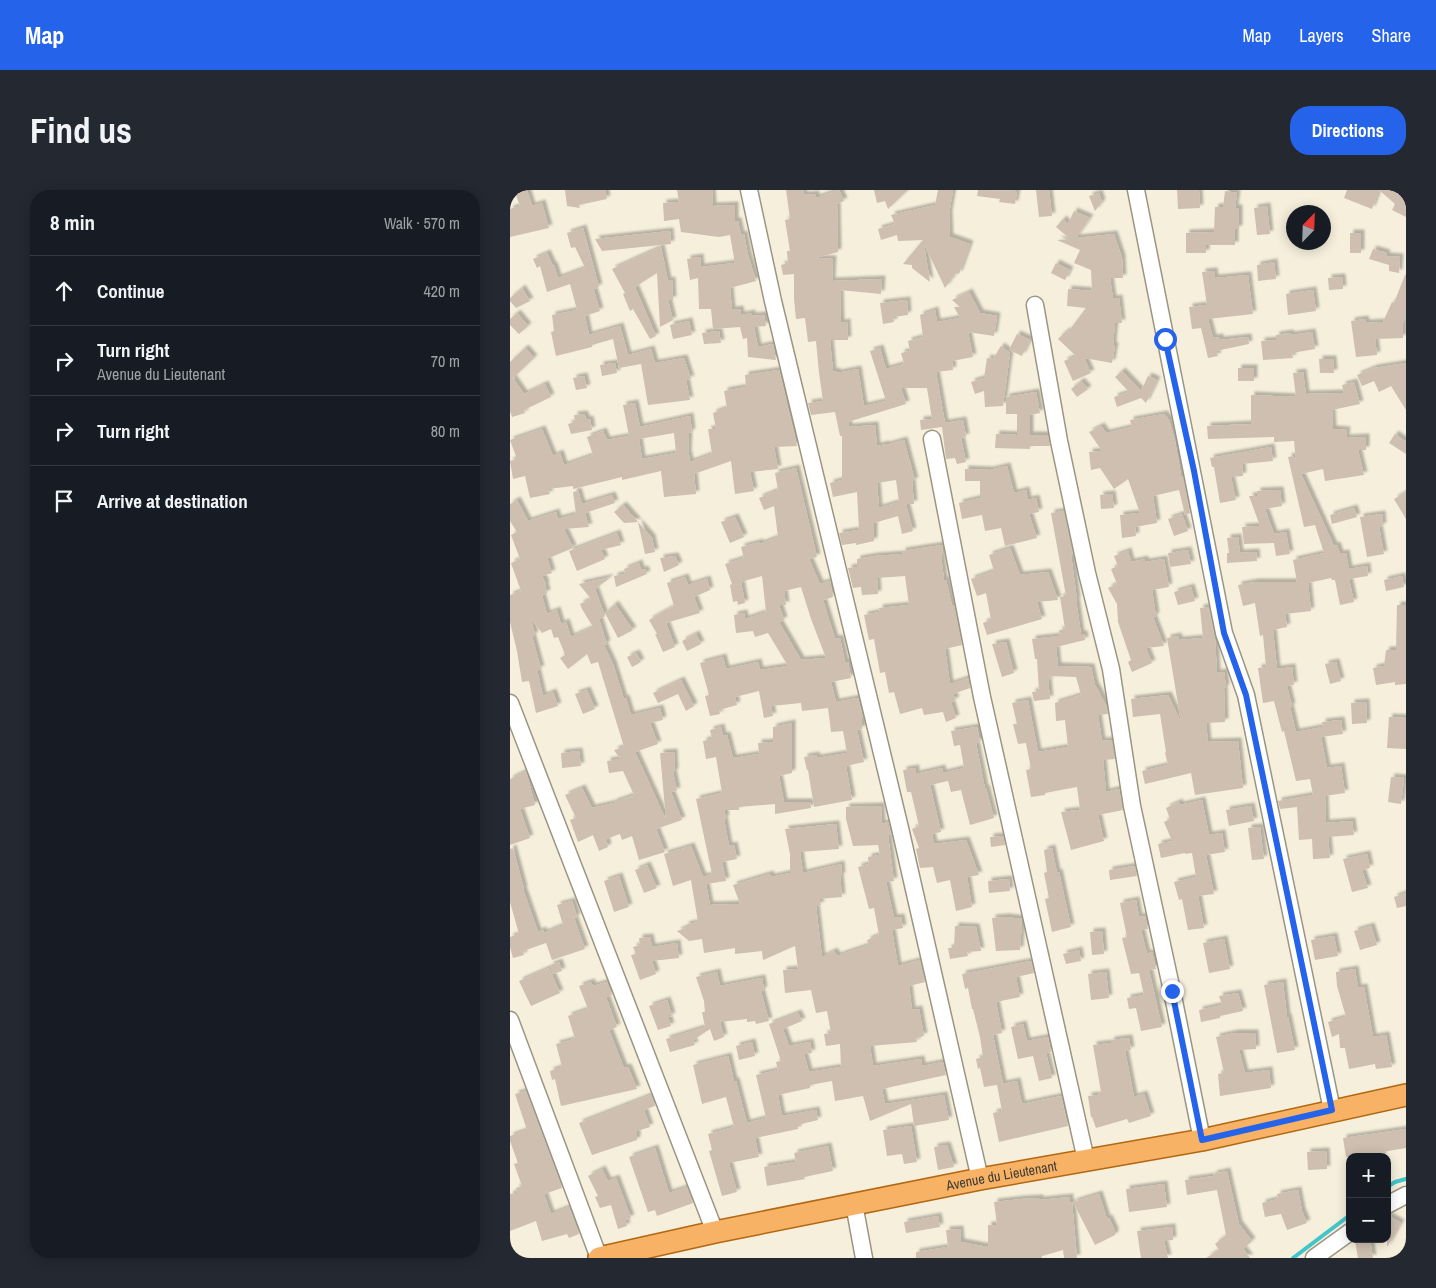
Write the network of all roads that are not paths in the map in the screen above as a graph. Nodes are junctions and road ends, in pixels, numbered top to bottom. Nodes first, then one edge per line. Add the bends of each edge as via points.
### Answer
1 (748, 190) edge
2 (1136, 190) edge
3 (1035, 305) dead end
4 (932, 439) dead end
5 (510, 703) edge
6 (510, 1020) edge
7 (1406, 1095) edge
8 (1332, 1110) junction
9 (1202, 1140) junction
10 (1086, 1160) junction
11 (980, 1179) junction
12 (1406, 1194) edge
13 (1391, 1203) edge
14 (854, 1204) junction
15 (715, 1232) junction
16 (1346, 1235) edge
17 (599, 1258) edge
18 (864, 1258) edge
19 (1314, 1258) edge

1 - 11 street via 898,818
2 - 8 street via 1224,633 1246,695
3 - 9 street via 1059,441 1111,669 1132,806
4 - 10 street via 982,697
5 - 15 street
6 - 17 street
7 - 8 main road, Avenue du Lieutenant
8 - 9 main road, Avenue du Lieutenant
9 - 10 main road, Avenue du Lieutenant
10 - 11 main road, Avenue du Lieutenant
11 - 14 main road, Avenue du Lieutenant
12 - 13 street
14 - 15 main road, Avenue du Lieutenant
14 - 18 street
15 - 17 main road, Avenue du Lieutenant
16 - 19 street

